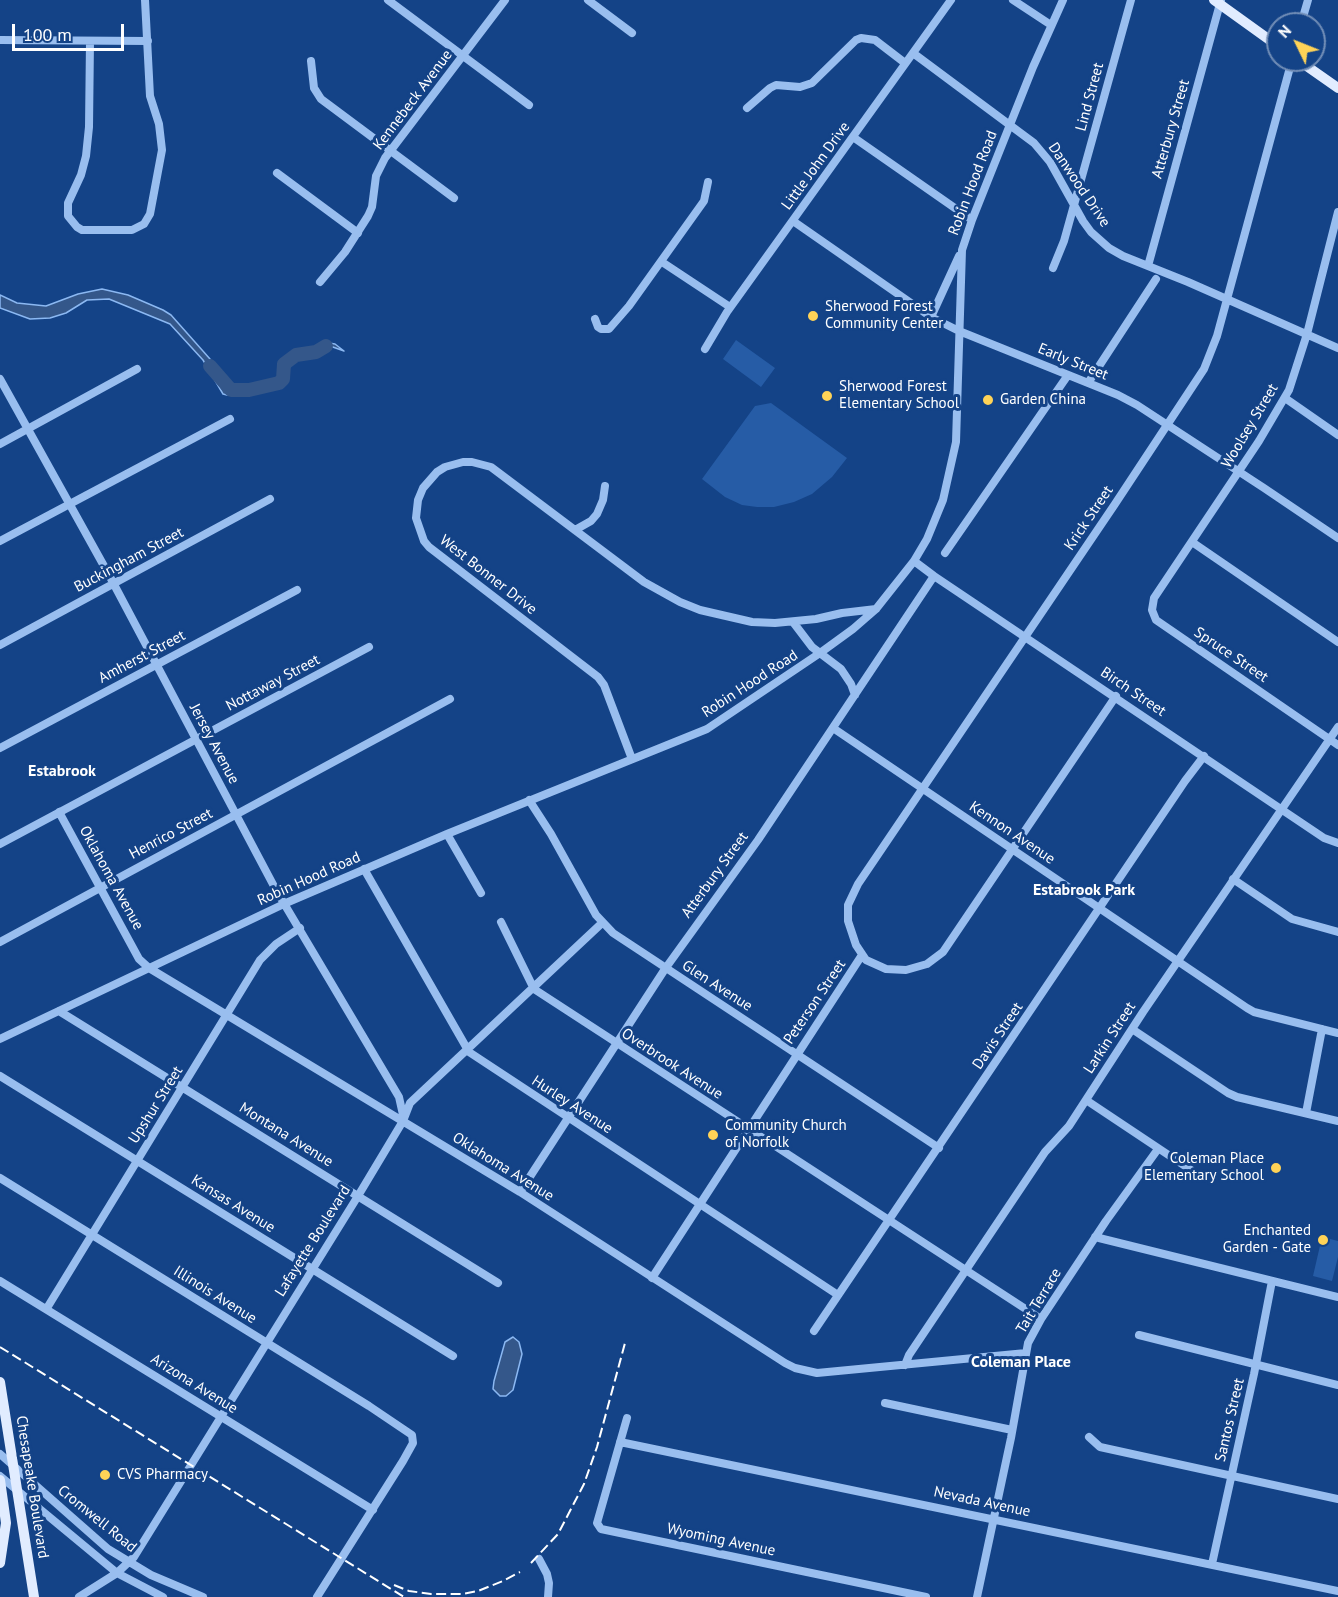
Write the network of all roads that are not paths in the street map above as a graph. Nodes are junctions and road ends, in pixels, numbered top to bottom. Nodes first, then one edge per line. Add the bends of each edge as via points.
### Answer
1 (145, 0) edge
2 (388, 0) edge
3 (505, 0) edge
4 (588, 0) edge
5 (951, 0) edge
6 (1013, 0) edge
7 (1063, 0) edge
8 (1131, 0) edge
9 (1218, 2) edge
10 (1051, 25) junction
11 (632, 33) dead end
12 (1266, 37) edge
13 (0, 39) edge
14 (90, 41) junction
15 (148, 41) junction
16 (913, 53) junction
17 (463, 56) junction
18 (311, 61) dead end
19 (905, 63) junction
20 (1289, 72) edge
21 (1315, 72) edge
22 (1338, 88) edge
23 (529, 105) dead end
24 (747, 108) dead end
25 (1010, 124) junction
26 (853, 137) junction
27 (390, 152) junction
28 (278, 173) dead end
29 (708, 182) dead end
30 (454, 198) dead end
31 (1074, 206) junction
32 (1338, 212) edge
33 (972, 220) junction
34 (793, 221) junction
35 (358, 232) junction
36 (962, 250) junction
37 (662, 262) junction
38 (1148, 266) junction
39 (1053, 268) dead end
40 (1156, 279) dead end
41 (320, 282) dead end
42 (1227, 299) junction
43 (730, 307) junction
44 (931, 316) junction
45 (595, 319) dead end
46 (959, 332) junction
47 (1307, 334) junction
48 (1338, 348) edge
49 (705, 349) dead end
50 (137, 369) dead end
51 (1068, 375) junction
52 (0, 379) edge
53 (1088, 383) junction
54 (1285, 398) junction
55 (230, 419) dead end
56 (1168, 424) junction
57 (29, 428) junction
58 (1338, 435) edge
59 (0, 444) edge
60 (1239, 471) junction
61 (606, 486) dead end
62 (270, 500) dead end
63 (70, 503) junction
64 (575, 530) junction
65 (1338, 538) edge
66 (0, 541) edge
67 (1192, 542) junction
68 (945, 553) dead end
69 (914, 561) junction
70 (1173, 570) joint
71 (934, 576) junction
72 (114, 584) junction
73 (297, 590) dead end
74 (876, 609) junction
75 (793, 622) junction
76 (1026, 636) junction
77 (1338, 642) edge
78 (0, 645) edge
79 (369, 647) dead end
80 (820, 653) junction
81 (156, 664) junction
82 (855, 695) junction
83 (1116, 696) junction
84 (450, 699) dead end
85 (1338, 727) edge
86 (833, 728) junction
87 (196, 739) junction
88 (1329, 739) junction
89 (1338, 745) edge
90 (0, 748) edge
91 (1204, 756) junction
92 (632, 759) junction
93 (922, 789) junction
94 (528, 800) junction
95 (1281, 808) junction
96 (60, 812) junction
97 (236, 815) junction
98 (447, 834) junction
99 (1338, 843) edge
100 (0, 844) edge
101 (1012, 850) junction
102 (364, 869) junction
103 (1233, 879) junction
104 (100, 888) junction
105 (481, 893) dead end
106 (286, 903) junction
107 (1100, 909) junction
108 (501, 922) dead end
109 (602, 923) junction
110 (300, 928) junction
111 (1338, 932) edge
112 (0, 942) edge
113 (862, 956) junction
114 (1178, 962) junction
115 (149, 968) junction
116 (665, 969) junction
117 (532, 987) junction
118 (59, 1011) junction
119 (227, 1015) junction
120 (1132, 1029) junction
121 (1322, 1029) junction
122 (1338, 1033) edge
123 (0, 1039) edge
124 (616, 1044) junction
125 (467, 1049) junction
126 (796, 1055) junction
127 (0, 1076) edge
128 (183, 1087) junction
129 (1086, 1100) junction
130 (1306, 1113) junction
131 (567, 1117) junction
132 (403, 1121) junction
133 (1338, 1121) edge
134 (748, 1130) junction
135 (939, 1148) junction
136 (1158, 1149) junction
137 (137, 1161) junction
138 (1194, 1172) dead end
139 (0, 1178) edge
140 (520, 1192) junction
141 (358, 1196) junction
142 (700, 1203) junction
143 (889, 1221) junction
144 (92, 1235) junction
145 (1095, 1237) junction
146 (312, 1268) junction
147 (966, 1271) junction
148 (652, 1278) junction
149 (0, 1281) edge
150 (1272, 1281) junction
151 (498, 1283) dead end
152 (838, 1295) junction
153 (1338, 1297) edge
154 (46, 1308) junction
155 (1041, 1319) junction
156 (814, 1331) dead end
157 (1139, 1335) dead end
158 (266, 1342) junction
159 (1026, 1353) junction
160 (453, 1356) dead end
161 (1256, 1364) junction
162 (906, 1365) junction
163 (0, 1382) edge
164 (1338, 1385) edge
165 (885, 1403) dead end
166 (222, 1417) junction
167 (627, 1418) dead end
168 (1012, 1430) junction
169 (1089, 1437) dead end
170 (620, 1442) junction
171 (0, 1454) edge
172 (13, 1466) junction
173 (1231, 1476) junction
174 (0, 1478) edge
175 (17, 1490) junction
176 (1338, 1499) edge
177 (373, 1510) junction
178 (994, 1519) junction
179 (538, 1559) dead end
180 (0, 1563) edge
181 (129, 1563) junction
182 (1212, 1564) junction
183 (117, 1573) junction
184 (1338, 1591) edge
185 (92, 1594) edge
186 (34, 1597) edge
187 (79, 1597) edge
188 (163, 1597) edge
189 (203, 1597) edge
190 (317, 1597) edge
191 (548, 1597) edge
192 (926, 1597) edge
193 (977, 1597) edge

1 - 15 street
2 - 17 street
3 - 17 street, Kennebeck Avenue
4 - 11 street
5 - 16 street, Little John Drive
6 - 10 street
7 - 10 street, Robin Hood Road
8 - 31 street, Lind Street
9 - 12 main road
9 - 38 street, Atterbury Street
10 - 25 street, Robin Hood Road
13 - 14 street
14 - 15 street
14 - 15 street via 86,156 68,203 68,216 82,230 126,231 139,228 147,219 161,161 161,136 150,96
16 - 19 street, Little John Drive
16 - 25 street, Danwood Drive
17 - 23 street
17 - 27 street, Kennebeck Avenue
18 - 27 street via 314,88 321,99
19 - 24 street via 875,40 861,38 812,83 800,87 776,85
19 - 26 street, Little John Drive
20 - 42 street, Krick Street
21 - 22 main road
25 - 31 street, Danwood Drive via 1043,152
25 - 33 street, Robin Hood Road
26 - 33 street
26 - 34 street, Little John Drive
27 - 30 street
27 - 35 street, Kennebeck Avenue via 376,176 372,207
28 - 35 street
29 - 37 street via 704,201
31 - 38 street, Danwood Drive via 1091,232 1109,248
31 - 39 street, Lind Street
32 - 47 street, Woolsey Street
33 - 36 street, Robin Hood Road
34 - 43 street, Little John Drive
34 - 44 street, Early Street
35 - 41 street, Kennebeck Avenue
36 - 44 street
36 - 46 street, Robin Hood Road
37 - 43 street
37 - 45 street via 610,327 601,329
38 - 42 street, Danwood Drive
40 - 53 street
42 - 47 street, Danwood Drive
42 - 56 street, Krick Street via 1204,369
43 - 49 street, Little John Drive
44 - 46 street, Early Street
46 - 51 street, Early Street
46 - 69 street, Robin Hood Road via 953,462 936,520
47 - 48 street, Danwood Drive
47 - 54 street, Woolsey Street
50 - 57 street
51 - 53 street, Early Street
51 - 68 street
52 - 57 street, Jersey Avenue
53 - 56 street, Early Street
54 - 58 street
54 - 60 street, Woolsey Street
55 - 63 street
56 - 60 street, Early Street
56 - 76 street, Krick Street
57 - 59 street
57 - 63 street, Jersey Avenue
60 - 65 street, Early Street
60 - 67 street, Woolsey Street
61 - 64 street via 597,514
62 - 72 street, Buckingham Street
63 - 66 street
63 - 72 street, Jersey Avenue
64 - 75 street, West Bonner Drive via 644,582 680,602 752,622
64 - 92 street, West Bonner Drive via 491,467 472,462 453,464 436,472 423,488 416,509 420,533 429,547 598,677
67 - 70 street, Woolsey Street
67 - 77 street
69 - 71 street, Birch Street
69 - 74 street, Robin Hood Road
70 - 88 street, Spruce Street via 1152,603 1156,620
71 - 76 street, Birch Street
71 - 82 street, Atterbury Street
72 - 78 street, Buckingham Street
72 - 81 street, Jersey Avenue
73 - 81 street, Amherst Street
74 - 75 street, West Bonner Drive
74 - 80 street, Robin Hood Road
75 - 80 street
76 - 83 street, Birch Street
76 - 93 street, Krick Street
79 - 87 street, Nottaway Street
80 - 82 street via 841,669
80 - 92 street, Robin Hood Road via 712,726
81 - 87 street, Jersey Avenue
81 - 90 street, Amherst Street
82 - 86 street, Atterbury Street
83 - 91 street, Birch Street
83 - 101 street, Peterson Street
84 - 97 street, Henrico Street
85 - 88 street, Larkin Street
86 - 93 street, Kennon Avenue
86 - 116 street, Atterbury Street
87 - 96 street, Nottaway Street
87 - 97 street, Jersey Avenue
88 - 89 street, Spruce Street
88 - 95 street, Larkin Street
91 - 95 street, Birch Street
91 - 107 street, Davis Street
92 - 94 street, Robin Hood Road
93 - 101 street, Kennon Avenue
93 - 113 street, Krick Street via 851,896 848,921
94 - 98 street, Robin Hood Road
94 - 109 street, Glen Avenue
95 - 99 street, Birch Street via 1324,838
95 - 103 street, Larkin Street
96 - 100 street, Nottaway Street
96 - 104 street, Oklahoma Avenue
97 - 104 street, Henrico Street
97 - 106 street, Jersey Avenue
98 - 102 street, Robin Hood Road
98 - 105 street
101 - 107 street, Kennon Avenue
101 - 113 street, Peterson Street via 936,959 916,968 896,970 873,964
102 - 106 street, Robin Hood Road
102 - 125 street, Hurley Avenue
103 - 111 street via 1292,919
103 - 114 street, Larkin Street
104 - 112 street, Henrico Street
104 - 115 street, Oklahoma Avenue via 140,960
106 - 110 street, Jersey Avenue
106 - 115 street, Robin Hood Road
107 - 114 street, Kennon Avenue
107 - 135 street, Davis Street
108 - 117 street
109 - 116 street, Glen Avenue
109 - 117 street, Lafayette Boulevard
110 - 119 street, Upshur Street via 260,960
110 - 132 street, Jersey Avenue via 399,1097
113 - 126 street, Peterson Street
114 - 120 street, Larkin Street
114 - 121 street, Kennon Avenue via 1254,1012
115 - 118 street, Robin Hood Road
115 - 119 street, Oklahoma Avenue
116 - 124 street, Atterbury Street
116 - 126 street, Glen Avenue
117 - 124 street, Overbrook Avenue
117 - 125 street, Lafayette Boulevard
118 - 123 street, Robin Hood Road
118 - 128 street, Montana Avenue
119 - 128 street, Upshur Street
119 - 132 street, Oklahoma Avenue
120 - 129 street, Larkin Street
120 - 130 street via 1228,1093
121 - 122 street, Kennon Avenue
121 - 130 street
124 - 131 street, Atterbury Street
124 - 134 street, Overbrook Avenue
125 - 131 street, Hurley Avenue
125 - 132 street, Lafayette Boulevard via 416,1096
126 - 134 street, Peterson Street
126 - 135 street, Glen Avenue
127 - 137 street, Kansas Avenue
128 - 137 street, Upshur Street
128 - 141 street, Montana Avenue
129 - 136 street
129 - 147 street, Larkin Street via 1045,1152
130 - 133 street
131 - 140 street, Atterbury Street
131 - 142 street, Hurley Avenue
132 - 140 street, Oklahoma Avenue
132 - 141 street, Lafayette Boulevard
134 - 142 street, Peterson Street
134 - 143 street, Overbrook Avenue
135 - 143 street, Davis Street
136 - 138 street
136 - 145 street, Tait Terrace
137 - 144 street, Upshur Street
137 - 146 street, Kansas Avenue
139 - 144 street, Illinois Avenue
140 - 148 street, Oklahoma Avenue
141 - 146 street, Lafayette Boulevard
141 - 151 street, Montana Avenue
142 - 148 street, Peterson Street
142 - 152 street, Hurley Avenue
143 - 147 street, Overbrook Avenue
143 - 152 street, Davis Street
144 - 154 street, Upshur Street
144 - 158 street, Illinois Avenue
145 - 150 street
145 - 155 street, Tait Terrace
146 - 158 street, Lafayette Boulevard
146 - 160 street, Kansas Avenue
147 - 155 street, Overbrook Avenue
147 - 162 street, Larkin Street
148 - 162 street, Oklahoma Avenue via 795,1368 817,1373
149 - 154 street, Arizona Avenue
150 - 153 street
150 - 161 street, Santos Street
152 - 156 street, Davis Street
154 - 166 street, Arizona Avenue
155 - 159 street, Tait Terrace
157 - 161 street
158 - 166 street, Lafayette Boulevard
158 - 177 street, Illinois Avenue via 414,1438
159 - 162 street, Oklahoma Avenue
159 - 168 street, Tait Terrace
161 - 164 street
161 - 173 street, Santos Street
163 - 172 main road, Chesapeake Boulevard
165 - 168 street
166 - 177 street, Arizona Avenue
166 - 181 street, Lafayette Boulevard
167 - 170 street, Wyoming Avenue
168 - 178 street, Tait Terrace
169 - 173 street via 1100,1447
170 - 178 street, Nevada Avenue
170 - 192 street, Wyoming Avenue via 597,1523 601,1529
171 - 172 street, Cromwell Road
172 - 175 main road, Chesapeake Boulevard
172 - 181 street, Cromwell Road via 90,1535
173 - 176 street
173 - 182 street, Santos Street
174 - 175 street, Cromwell Road
174 - 180 main road, Chesapeake Boulevard via 6,1523
175 - 183 street, Cromwell Road
175 - 186 main road, Chesapeake Boulevard
177 - 190 street
178 - 182 street, Nevada Avenue
178 - 193 street, Tait Terrace
179 - 191 street via 547,1574
181 - 183 street, Lafayette Boulevard
181 - 189 street, Cromwell Road
182 - 184 street, Nevada Avenue
183 - 185 street, Lafayette Boulevard
183 - 188 street, Cromwell Road
185 - 187 street, Lafayette Boulevard

